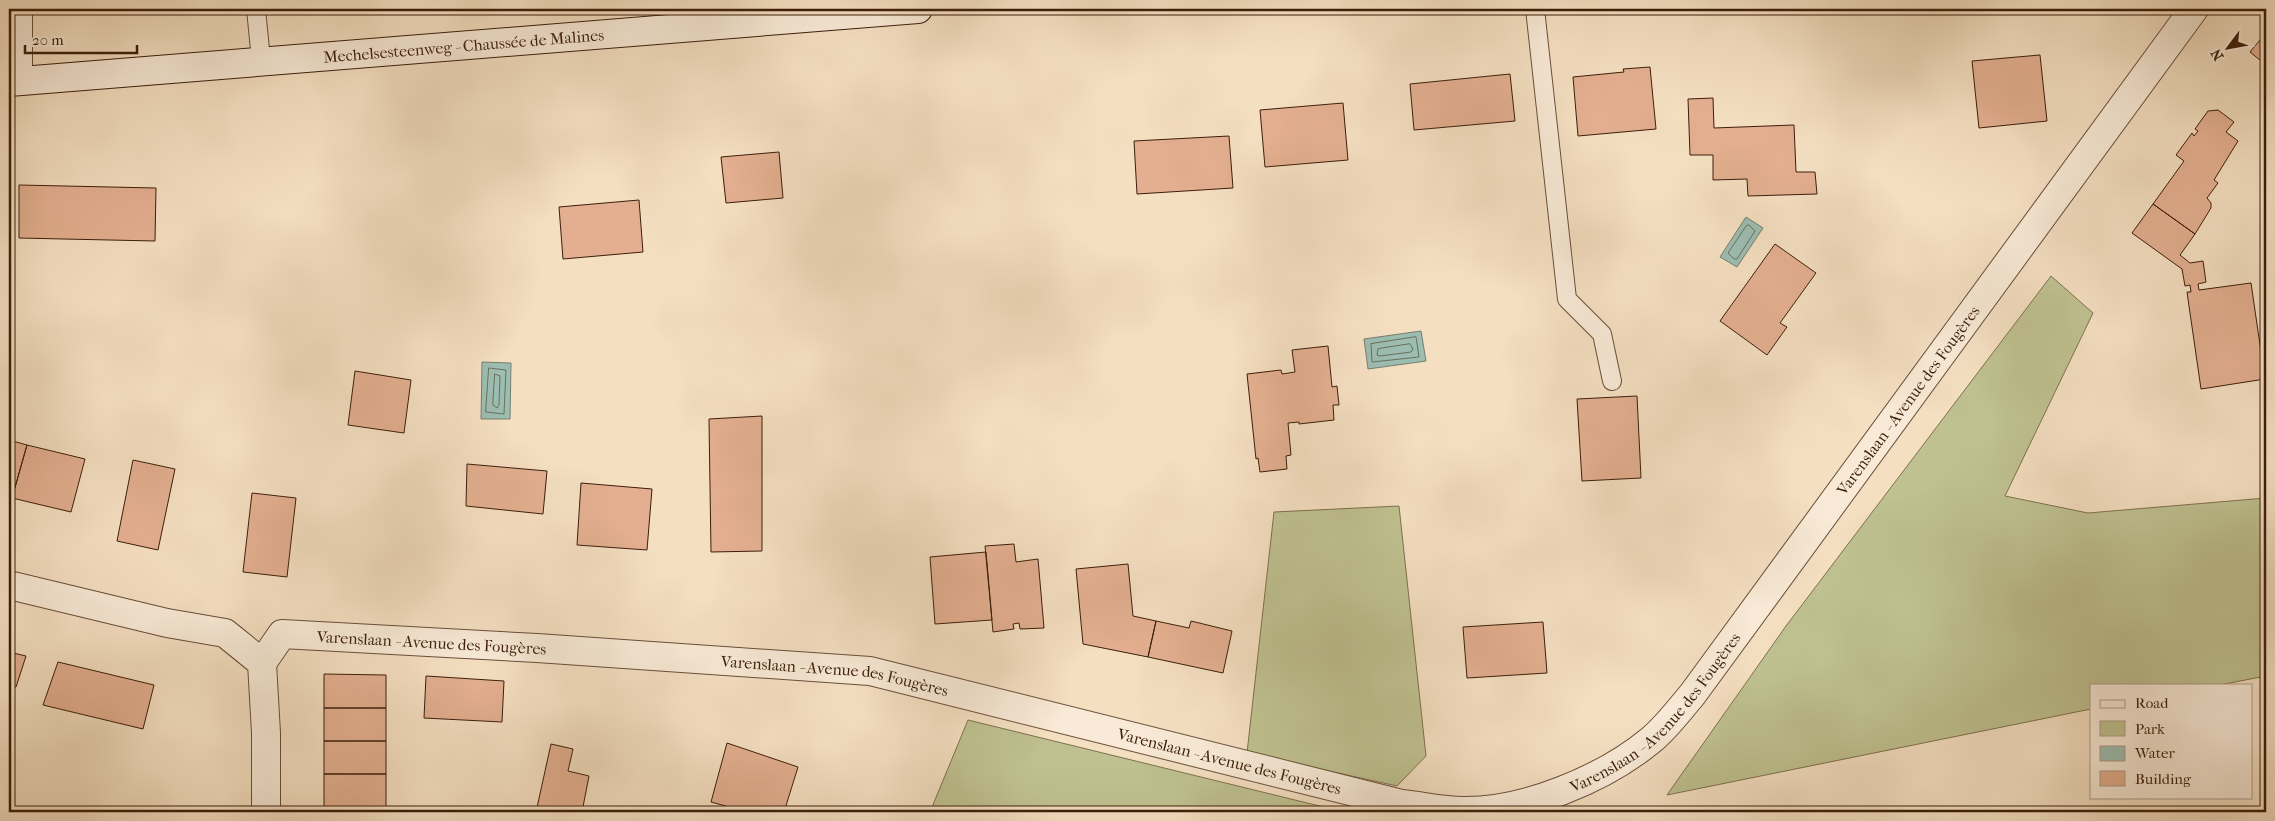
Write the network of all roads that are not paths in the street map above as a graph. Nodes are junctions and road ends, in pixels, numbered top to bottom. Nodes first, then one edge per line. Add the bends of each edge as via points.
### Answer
1 (23, 9) edge
2 (256, 9) edge
3 (918, 9) edge
4 (1535, 9) edge
5 (2194, 9) edge
6 (261, 60) junction
7 (16, 81) edge
8 (1612, 381) dead end
9 (9, 585) edge
10 (262, 663) junction
11 (266, 812) edge

1 - 7 lane
2 - 6 lane
3 - 6 street, Mechelsesteenweg - Chaussée de Malines
4 - 8 lane via 1566,300 1602,334
5 - 10 street, Varenslaan - Avenue des Fougères via 1692,695 1651,740 1603,772 1558,792 1516,804 1464,811 1402,804 870,671 282,634
6 - 7 street, Mechelsesteenweg - Chaussée de Malines
9 - 10 street via 167,623 225,633
10 - 11 street

